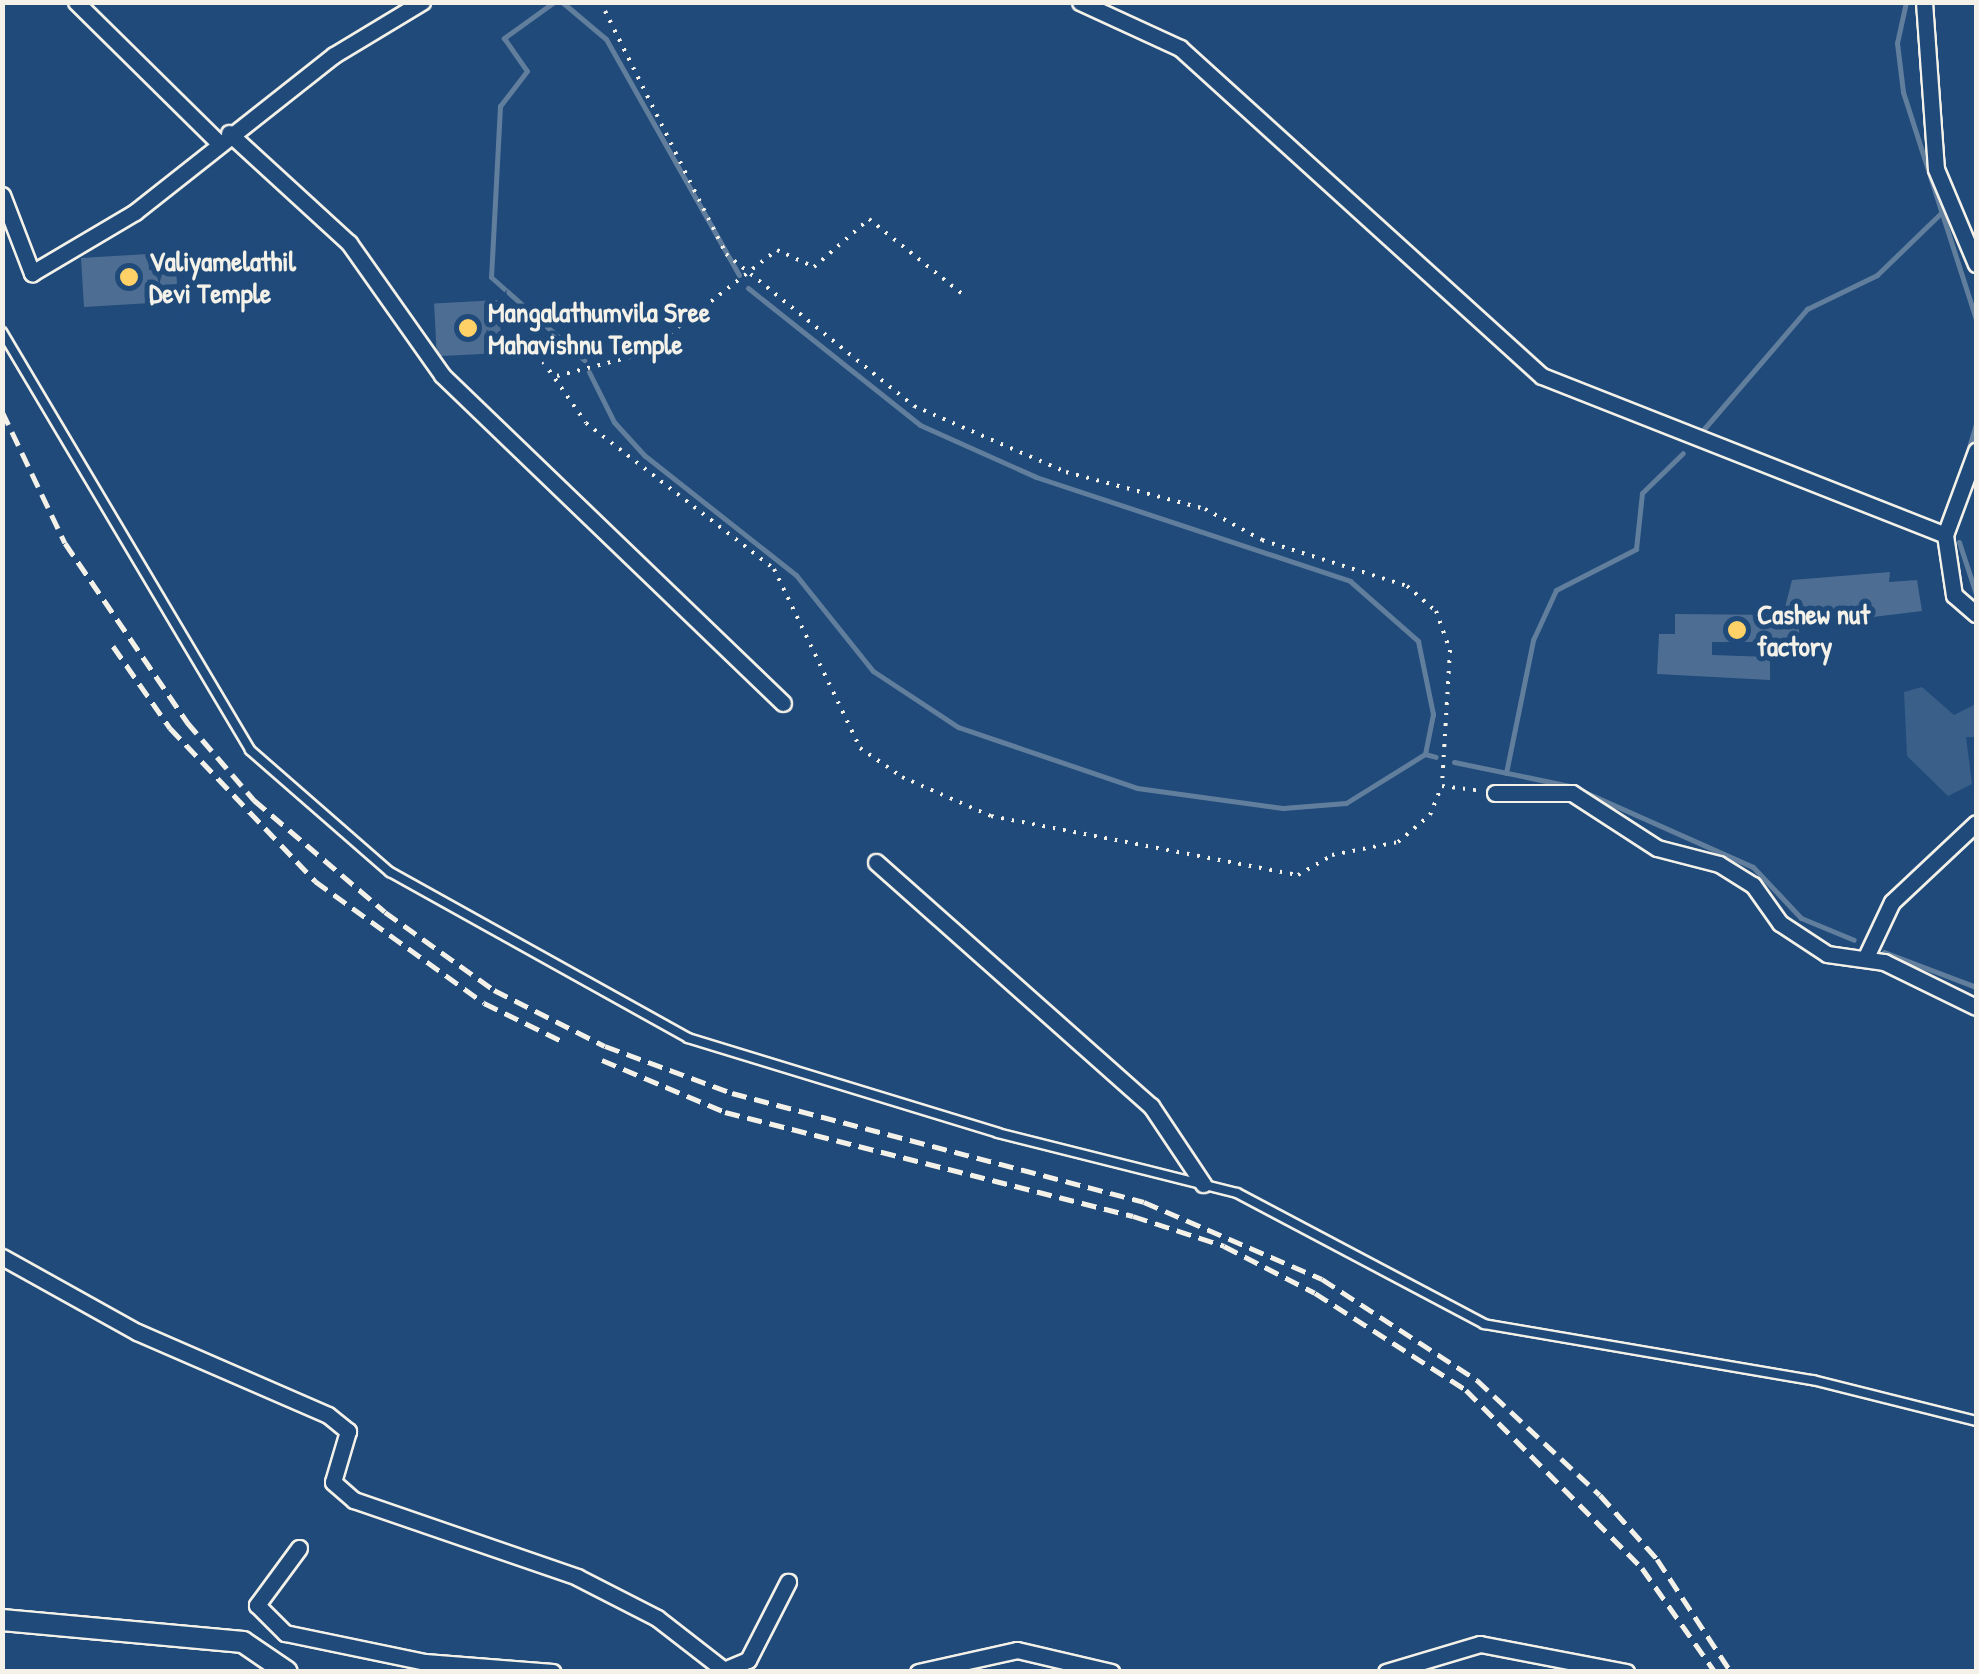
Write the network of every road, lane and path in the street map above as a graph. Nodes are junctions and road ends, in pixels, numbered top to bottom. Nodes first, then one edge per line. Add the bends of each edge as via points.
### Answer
1 (76, 2) edge
2 (422, 2) edge
3 (1080, 2) edge
4 (1924, 2) edge
5 (605, 12) dead end
6 (223, 137) junction
7 (2, 195) edge
8 (1976, 264) edge
9 (749, 278) junction
10 (966, 297) dead end
11 (2, 332) edge
12 (537, 353) dead end
13 (557, 376) junction
14 (1976, 451) edge
15 (1946, 535) junction
16 (1976, 614) edge
17 (784, 702) dead end
18 (1442, 786) junction
19 (1494, 793) joint
20 (1976, 823) edge
21 (876, 862) dead end
22 (1866, 959) junction
23 (1976, 1007) edge
24 (1203, 1184) junction
25 (2, 1257) edge
26 (1976, 1421) edge
27 (299, 1548) dead end
28 (788, 1582) dead end
29 (2, 1620) edge
30 (287, 1672) edge
31 (553, 1672) edge
32 (918, 1672) edge
33 (1111, 1672) edge
34 (1386, 1672) edge
35 (1626, 1672) edge

1 - 6 street
2 - 6 street
3 - 15 street via 1180,48 1542,376
4 - 8 street via 1936,169
5 - 9 path via 726,254
6 - 7 street via 135,212 32,273
6 - 17 street via 350,243 442,375
9 - 10 path via 776,250 814,267 869,219
9 - 13 path via 645,354
9 - 18 path via 914,406 987,443 1205,509 1262,540 1407,586 1436,611 1450,650
11 - 24 lane via 250,750 390,872 688,1038
12 - 13 path
13 - 18 path via 586,422 774,569 860,748 902,777 1010,821 1298,875 1332,856 1398,842 1430,815
14 - 15 street
15 - 16 street via 1954,595
18 - 19 path
19 - 22 street via 1572,793 1657,848 1719,864 1753,885 1810,945
20 - 22 street via 1892,902
21 - 24 street via 1151,1106
22 - 23 street
24 - 26 lane via 1237,1193 1484,1324 1813,1380
25 - 28 street via 155,1340 328,1415 348,1431 333,1482 354,1500 603,1590 724,1670 748,1660
27 - 31 street via 257,1604 285,1633 425,1662
29 - 30 main road via 244,1642
32 - 33 street via 1017,1650
34 - 35 street via 1480,1644

